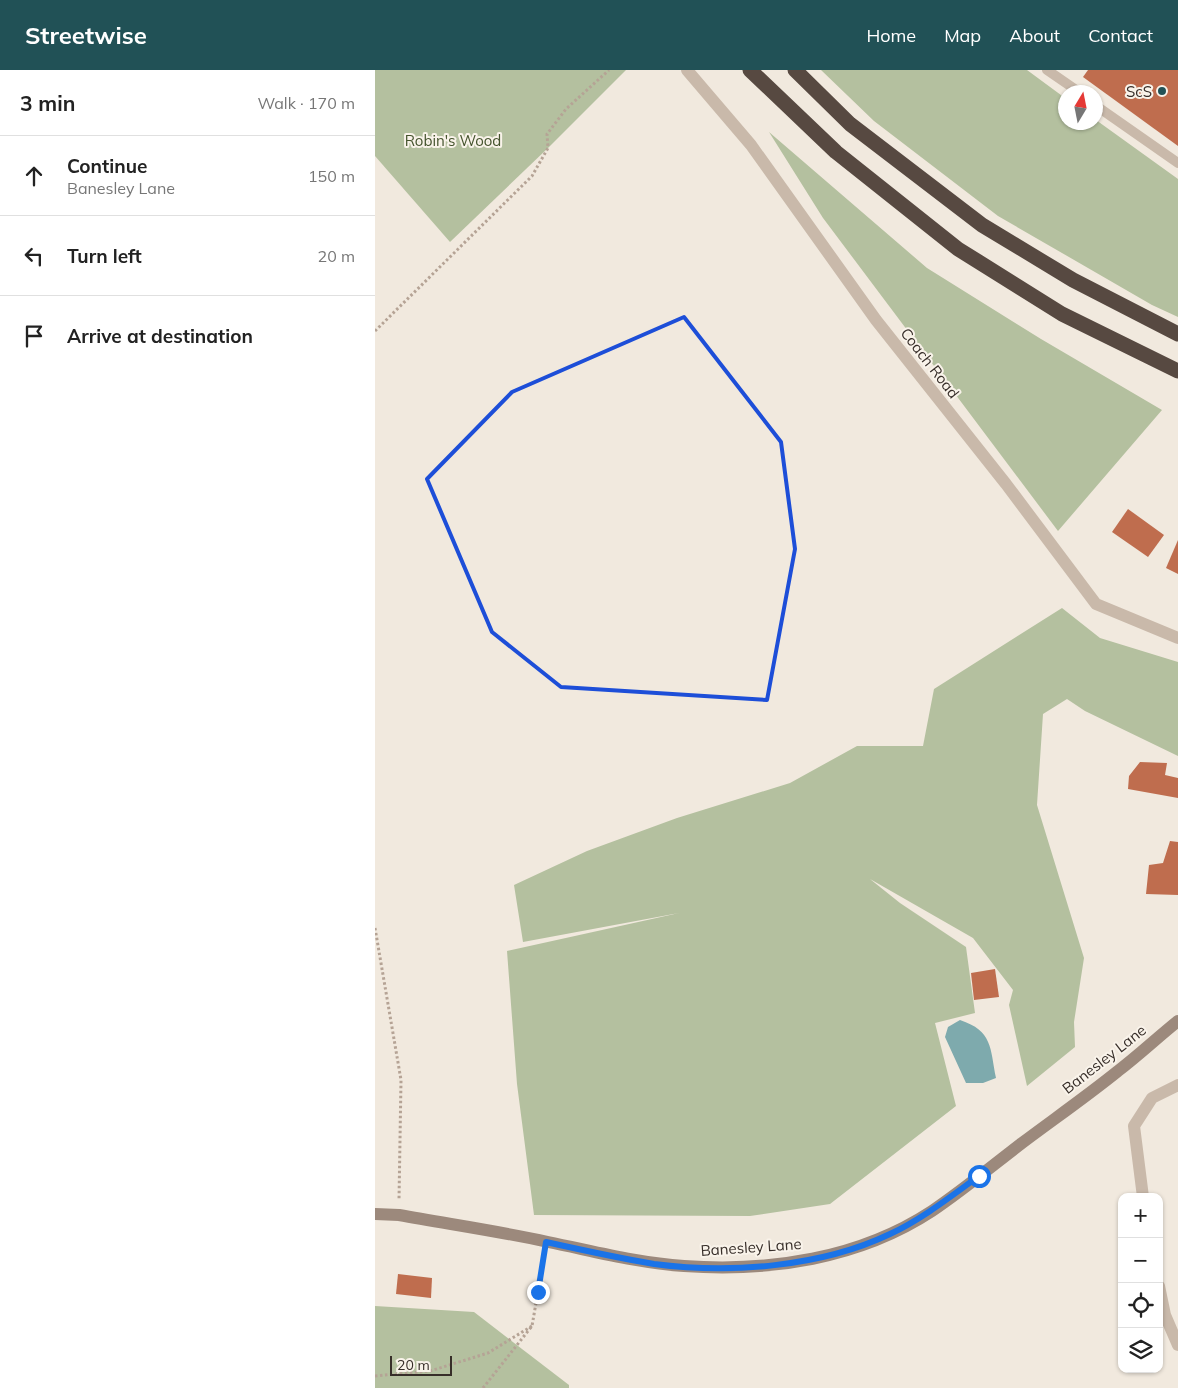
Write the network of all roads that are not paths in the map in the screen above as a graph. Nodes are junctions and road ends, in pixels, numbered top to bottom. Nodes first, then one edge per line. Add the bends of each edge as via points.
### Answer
1 (687, 70) edge
2 (751, 70) edge
3 (795, 70) edge
4 (1047, 70) edge
5 (1069, 85) edge
6 (1103, 110) edge
7 (1178, 164) edge
8 (1178, 334) edge
9 (1178, 371) edge
10 (1178, 638) edge
11 (1176, 1026) edge
12 (1178, 1085) edge
13 (1142, 1193) edge
14 (375, 1214) edge
15 (1163, 1305) edge
16 (1178, 1344) edge

1 - 10 street, Coach Road via 751,145 876,320 1096,604
2 - 9 highway via 836,152 958,249 1062,314
3 - 8 highway via 850,124 982,224 1073,280
4 - 5 lane
6 - 7 lane
11 - 14 street, Banesley Lane via 933,1210 867,1244 837,1253 762,1266 657,1264 399,1215
12 - 13 street via 1152,1098 1134,1126
15 - 16 street

